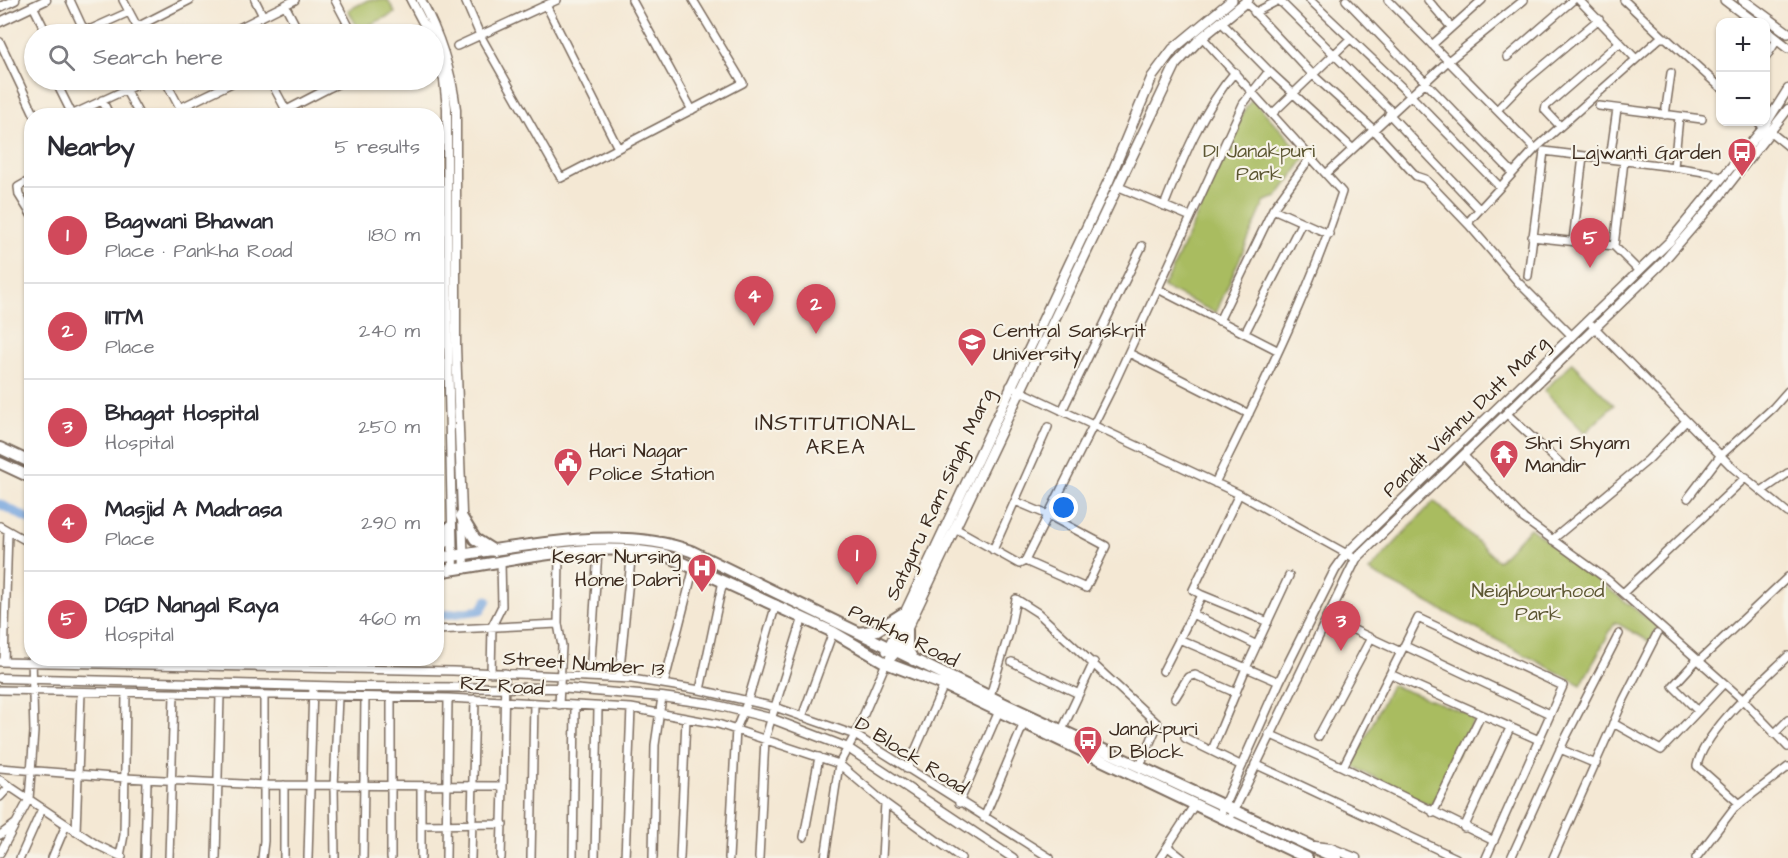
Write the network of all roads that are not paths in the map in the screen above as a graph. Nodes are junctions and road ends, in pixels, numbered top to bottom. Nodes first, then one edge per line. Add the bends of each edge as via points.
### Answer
1 (15, 0) edge
2 (46, 0) edge
3 (70, 0) edge
4 (190, 0) edge
5 (255, 0) edge
6 (295, 0) edge
7 (335, 0) edge
8 (411, 0) edge
9 (421, 0) edge
10 (465, 0) edge
11 (557, 0) edge
12 (632, 0) edge
13 (693, 0) edge
14 (1232, 0) edge
15 (1279, 0) edge
16 (1310, 0) edge
17 (1346, 0) edge
18 (1388, 0) edge
19 (1428, 0) edge
20 (1482, 0) edge
21 (1524, 0) edge
22 (1573, 0) edge
23 (1579, 0) edge
24 (1624, 0) edge
25 (1720, 0) edge
26 (1725, 0) edge
27 (126, 1) edge
28 (1247, 1) edge
29 (1747, 1) edge
30 (285, 5) junction
31 (546, 5) junction
32 (33, 6) junction
33 (0, 7) edge
34 (1735, 8) junction
35 (129, 12) junction
36 (1254, 12) junction
37 (264, 16) junction
38 (1749, 18) edge
39 (1599, 19) junction
40 (0, 22) edge
41 (1221, 22) junction
42 (42, 24) edge
43 (81, 24) edge
44 (109, 24) edge
45 (135, 24) edge
46 (143, 24) edge
47 (253, 24) edge
48 (295, 24) edge
49 (348, 24) edge
50 (424, 24) edge
51 (432, 24) edge
52 (1451, 27) junction
53 (1788, 33) edge
54 (1770, 34) edge
55 (480, 35) junction
56 (1202, 37) junction
57 (1663, 37) junction
58 (1350, 39) junction
59 (1778, 40) junction
60 (0, 42) edge
61 (1620, 42) junction
62 (1432, 45) junction
63 (457, 46) dead end
64 (1788, 48) edge
65 (1770, 51) edge
66 (444, 52) edge
67 (1334, 54) junction
68 (1507, 57) dead end
69 (1636, 58) junction
70 (1447, 62) junction
71 (1269, 71) junction
72 (1235, 72) junction
73 (1671, 73) dead end
74 (1313, 75) junction
75 (444, 81) edge
76 (1425, 82) junction
77 (1716, 83) edge
78 (1788, 89) edge
79 (60, 90) edge
80 (125, 90) joint
81 (170, 90) edge
82 (220, 90) edge
83 (275, 90) edge
84 (325, 90) edge
85 (1253, 92) junction
86 (1293, 93) junction
87 (1410, 95) junction
88 (102, 100) junction
89 (1599, 106) dead end
90 (31, 108) edge
91 (68, 108) edge
92 (85, 108) edge
93 (106, 108) edge
94 (135, 108) edge
95 (180, 108) edge
96 (189, 108) edge
97 (285, 108) edge
98 (290, 108) edge
99 (1617, 109) junction
100 (1788, 109) edge
101 (692, 110) junction
102 (1497, 110) junction
103 (1390, 113) junction
104 (1272, 114) junction
105 (1665, 115) junction
106 (1679, 117) junction
107 (1702, 119) dead end
108 (1560, 126) junction
109 (1765, 127) edge
110 (1373, 129) junction
111 (1788, 146) edge
112 (1352, 147) junction
113 (618, 148) junction
114 (1535, 149) junction
115 (1583, 156) junction
116 (1310, 158) junction
117 (1610, 159) junction
118 (1623, 161) junction
119 (1674, 167) junction
120 (1513, 172) junction
121 (1327, 173) junction
122 (1722, 178) junction
123 (24, 184) edge
124 (1119, 187) junction
125 (1500, 187) junction
126 (24, 199) edge
127 (1164, 206) junction
128 (1273, 209) junction
129 (1479, 209) junction
130 (1191, 218) junction
131 (1302, 222) junction
132 (1469, 225) junction
133 (1329, 234) junction
134 (1532, 237) junction
135 (1573, 241) junction
136 (1142, 246) dead end
137 (1614, 246) junction
138 (1639, 271) junction
139 (1528, 276) dead end
140 (1158, 289) junction
141 (448, 297) junction
142 (444, 298) edge
143 (1588, 320) junction
144 (1220, 321) junction
145 (1595, 328) junction
146 (1245, 333) junction
147 (1572, 336) junction
148 (1277, 350) junction
149 (1129, 352) junction
150 (1010, 386) junction
151 (1021, 391) junction
152 (1788, 391) edge
153 (1062, 411) junction
154 (1249, 414) junction
155 (1507, 414) junction
156 (1686, 421) junction
157 (1093, 426) junction
158 (1048, 427) dead end
159 (0, 448) edge
160 (1464, 456) junction
161 (1720, 456) junction
162 (24, 459) edge
163 (0, 463) edge
164 (1562, 465) dead end
165 (1788, 473) edge
166 (24, 474) edge
167 (1746, 477) junction
168 (1215, 483) junction
169 (1763, 490) junction
170 (1239, 494) junction
171 (1688, 498) dead end
172 (1015, 501) junction
173 (1788, 513) edge
174 (1048, 515) junction
175 (461, 516) junction
176 (0, 526) edge
177 (450, 527) junction
178 (955, 528) junction
179 (8, 531) junction
180 (444, 537) edge
181 (24, 540) edge
182 (1552, 540) junction
183 (598, 550) junction
184 (632, 550) junction
185 (993, 550) junction
186 (494, 551) junction
187 (1347, 553) junction
188 (559, 554) junction
189 (457, 555) junction
190 (444, 557) edge
191 (1356, 559) junction
192 (1025, 561) junction
193 (501, 562) junction
194 (694, 567) junction
195 (458, 569) junction
196 (444, 571) edge
197 (1289, 576) dead end
198 (1788, 577) edge
199 (723, 580) junction
200 (1623, 593) junction
201 (1202, 595) junction
202 (776, 604) junction
203 (902, 614) junction
204 (1192, 614) junction
205 (803, 617) junction
206 (1326, 617) junction
207 (1268, 622) junction
208 (558, 624) junction
209 (492, 626) junction
210 (444, 629) edge
211 (907, 630) junction
212 (832, 632) junction
213 (859, 633) junction
214 (1619, 634) dead end
215 (1657, 634) dead end
216 (1371, 638) junction
217 (1179, 639) junction
218 (1257, 645) junction
219 (892, 649) junction
220 (1403, 649) junction
221 (1788, 656) edge
222 (913, 660) junction
223 (24, 661) edge
224 (1698, 661) junction
225 (2, 662) edge
226 (1012, 662) dead end
227 (1094, 662) junction
228 (886, 663) junction
229 (32, 666) edge
230 (311, 666) edge
231 (1246, 668) junction
232 (1163, 670) dead end
233 (491, 673) junction
234 (505, 673) junction
235 (1390, 674) junction
236 (561, 676) junction
237 (590, 677) junction
238 (0, 678) edge
239 (619, 678) junction
240 (31, 679) junction
241 (1279, 682) junction
242 (1724, 683) junction
243 (663, 684) junction
244 (945, 685) junction
245 (313, 686) junction
246 (560, 688) junction
247 (504, 689) junction
248 (0, 690) edge
249 (34, 690) junction
250 (700, 690) junction
251 (81, 692) junction
252 (126, 693) junction
253 (1236, 693) junction
254 (1079, 694) junction
255 (174, 695) junction
256 (220, 695) junction
257 (264, 696) junction
258 (990, 696) junction
259 (311, 697) junction
260 (338, 697) junction
261 (365, 697) junction
262 (391, 697) junction
263 (662, 697) junction
264 (448, 698) junction
265 (475, 699) junction
266 (1175, 699) dead end
267 (1742, 699) junction
268 (748, 700) junction
269 (504, 701) junction
270 (534, 703) junction
271 (559, 705) junction
272 (575, 706) junction
273 (775, 707) junction
274 (598, 708) junction
275 (631, 708) junction
276 (743, 711) junction
277 (999, 711) junction
278 (1698, 711) junction
279 (658, 714) junction
280 (1550, 714) junction
281 (1481, 715) junction
282 (802, 717) junction
283 (770, 718) junction
284 (686, 719) junction
285 (1788, 720) edge
286 (1024, 723) junction
287 (1613, 723) junction
288 (1510, 728) junction
289 (736, 729) junction
290 (1062, 730) junction
291 (1269, 734) junction
292 (1774, 734) junction
293 (855, 735) junction
294 (1318, 737) dead end
295 (1185, 738) dead end
296 (765, 739) junction
297 (1539, 740) junction
298 (1788, 747) edge
299 (848, 748) junction
300 (1560, 748) junction
301 (1212, 750) junction
302 (819, 757) junction
303 (839, 764) junction
304 (1255, 764) junction
305 (1596, 764) junction
306 (1140, 766) junction
307 (1242, 766) junction
308 (1343, 767) junction
309 (1788, 767) edge
310 (0, 768) edge
311 (907, 769) junction
312 (33, 771) junction
313 (78, 775) junction
314 (125, 778) junction
315 (0, 780) edge
316 (147, 780) junction
317 (171, 781) junction
318 (218, 783) junction
319 (265, 785) junction
320 (284, 785) junction
321 (309, 785) junction
322 (364, 785) junction
323 (10, 786) junction
324 (334, 786) junction
325 (392, 786) junction
326 (503, 786) junction
327 (421, 787) junction
328 (448, 788) junction
329 (472, 788) junction
330 (0, 797) edge
331 (29, 800) junction
332 (885, 803) junction
333 (959, 803) junction
334 (1196, 804) junction
335 (1740, 804) junction
336 (42, 809) junction
337 (1226, 813) junction
338 (1433, 813) junction
339 (984, 818) junction
340 (17, 822) junction
341 (447, 823) junction
342 (472, 823) junction
343 (503, 824) junction
344 (66, 825) junction
345 (421, 825) junction
346 (1464, 828) junction
347 (76, 832) junction
348 (0, 835) edge
349 (804, 837) dead end
350 (1494, 842) junction
351 (1311, 846) junction
352 (1168, 847) junction
353 (0, 854) edge
354 (117, 856) edge
355 (20, 858) edge
356 (52, 858) edge
357 (145, 858) edge
358 (169, 858) edge
359 (216, 858) edge
360 (262, 858) edge
361 (284, 858) edge
362 (308, 858) edge
363 (335, 858) edge
364 (363, 858) edge
365 (391, 858) edge
366 (421, 858) edge
367 (446, 858) edge
368 (471, 858) edge
369 (501, 858) edge
370 (531, 858) edge
371 (573, 858) edge
372 (595, 858) edge
373 (625, 858) edge
374 (653, 858) edge
375 (680, 858) edge
376 (729, 858) edge
377 (759, 858) edge
378 (825, 858) edge
379 (882, 858) edge
380 (962, 858) edge
381 (1013, 858) edge
382 (1050, 858) edge
383 (1160, 858) edge
384 (1182, 858) edge
385 (1304, 858) edge
386 (1336, 858) edge
387 (1356, 858) edge
388 (1456, 858) edge
389 (1486, 858) edge
390 (1511, 858) edge
391 (1553, 858) edge
392 (1696, 858) edge

1 - 33 street
2 - 32 street
3 - 43 street
4 - 46 street
5 - 37 street
6 - 30 street
7 - 49 street
8 - 50 street
9 - 51 street
10 - 55 street
11 - 31 street
12 - 101 street
13 - 101 street via 742,83
14 - 150 main road, Satguru Ram Singh Marg via 1173,50 1152,77 1109,180
15 - 36 street
15 - 67 street
16 - 58 street
17 - 76 street
18 - 62 street
19 - 52 street
20 - 52 street
21 - 70 street
22 - 68 street
23 - 39 street
24 - 57 street
25 - 34 street
26 - 34 main road
27 - 35 street
28 - 36 street
28 - 41 main road, Satguru Ram Singh Marg
29 - 53 main road
30 - 37 street
30 - 48 street
31 - 55 street
31 - 113 street
32 - 40 street
32 - 42 street
34 - 38 main road
35 - 44 street
35 - 45 street
36 - 74 street
37 - 47 street
39 - 61 street
39 - 102 street
41 - 56 main road, Satguru Ram Singh Marg
41 - 71 street
52 - 62 street
54 - 59 main road
55 - 63 street
55 - 113 street via 561,178
56 - 72 street
56 - 124 main road, Satguru Ram Singh Marg via 1176,64
57 - 69 street
57 - 77 street
58 - 67 street
58 - 87 street
59 - 64 main road
59 - 65 street
60 - 90 street
61 - 69 street
61 - 108 street via 1546,106 1545,110
62 - 70 street
66 - 175 street via 456,109
67 - 74 street
67 - 103 street
69 - 108 street
70 - 76 street
70 - 102 street
71 - 85 street
71 - 86 street
72 - 85 street
72 - 127 street via 1209,110
73 - 105 street
74 - 86 street
74 - 110 street
75 - 141 street
76 - 87 street
76 - 120 street
78 - 109 street, Pandit Vishnu Dutt Marg
79 - 91 street
80 - 88 street
80 - 94 street
81 - 95 street
82 - 96 street
83 - 97 street
84 - 98 street
85 - 104 street
85 - 130 street via 1243,104
86 - 104 street
86 - 112 street
87 - 103 street
87 - 125 street
88 - 92 street
88 - 93 street
89 - 99 street
99 - 105 street
99 - 117 street
100 - 109 street, Pandit Vishnu Dutt Marg
101 - 113 street
102 - 114 street
103 - 110 street
103 - 129 street
104 - 116 street
105 - 106 street
106 - 107 street
106 - 119 street
108 - 114 street
109 - 111 street
109 - 122 street, Pandit Vishnu Dutt Marg
109 - 145 street, Pandit Vishnu Dutt Marg via 1661,264
110 - 112 street
110 - 132 street
112 - 121 street
114 - 120 street
115 - 117 street
115 - 134 street via 1544,151
115 - 135 street
116 - 121 street
116 - 128 street
117 - 118 street
118 - 119 street
118 - 137 street
119 - 122 street
120 - 125 street
121 - 133 street via 1342,192
122 - 138 street, Pandit Vishnu Dutt Marg via 1670,241
123 - 126 street via 18,187
124 - 127 street
124 - 151 main road, Satguru Ram Singh Marg
125 - 129 street
127 - 130 street
128 - 131 street
128 - 144 street
129 - 132 street
130 - 140 street
131 - 133 street
131 - 146 street
132 - 147 street
133 - 148 street
134 - 135 street
134 - 139 street
135 - 137 street
136 - 153 street
137 - 138 street
138 - 143 street, Pandit Vishnu Dutt Marg
140 - 144 street
140 - 149 street
141 - 142 street
141 - 177 street
143 - 145 street
143 - 147 street, Pandit Vishnu Dutt Marg
144 - 146 street
145 - 155 street, Pandit Vishnu Dutt Marg
145 - 156 street
146 - 148 street
147 - 187 street, Pandit Vishnu Dutt Marg
148 - 154 street
149 - 154 street
149 - 157 street
150 - 151 street
150 - 203 main road, Satguru Ram Singh Marg
151 - 153 street
151 - 178 main road, Satguru Ram Singh Marg
152 - 161 street
153 - 157 street
154 - 168 street
155 - 160 street, Pandit Vishnu Dutt Marg
155 - 164 street
156 - 161 street
156 - 182 street via 1648,460
157 - 168 street
157 - 174 street
158 - 172 street
159 - 162 main road
160 - 182 street via 1524,519
160 - 191 street, Pandit Vishnu Dutt Marg
161 - 167 street
161 - 171 street
163 - 166 main road
165 - 169 street
167 - 169 street
167 - 200 street
168 - 170 street
169 - 173 street
170 - 187 street
170 - 201 street via 1193,590
172 - 174 street
172 - 185 street
174 - 192 street
174 - 192 street via 1106,546 1086,588
175 - 186 main road via 475,538
175 - 189 street
176 - 179 street
177 - 180 main road
177 - 189 street
178 - 185 street
178 - 211 main road, Satguru Ram Singh Marg
179 - 181 street
179 - 225 street
182 - 200 street
183 - 184 main road, Pankha Road
183 - 188 main road, Pankha Road
183 - 237 street
184 - 194 main road, Pankha Road via 665,555
184 - 239 street
185 - 192 street via 1019,564
186 - 189 main road, Pankha Road
186 - 213 main road, Pankha Road via 610,539 668,543
187 - 191 street
187 - 241 street, Pandit Vishnu Dutt Marg
188 - 193 main road, Pankha Road
188 - 208 street
189 - 190 main road, Pankha Road
189 - 195 street
191 - 206 street, Pandit Vishnu Dutt Marg
193 - 195 main road, Pankha Road
193 - 209 street via 502,606
194 - 199 main road, Pankha Road
194 - 243 street
195 - 196 main road, Pankha Road
197 - 207 street
198 - 224 street
199 - 202 main road, Pankha Road
199 - 250 street
200 - 224 street
201 - 204 street
201 - 207 street
202 - 205 main road, Pankha Road
202 - 268 street
203 - 213 main road via 877,630
203 - 219 main road, Satguru Ram Singh Marg
204 - 217 street
204 - 218 street
205 - 212 main road, Pankha Road
205 - 273 street
206 - 216 street
206 - 291 street, Pandit Vishnu Dutt Marg
207 - 218 street
208 - 209 street
208 - 236 street
209 - 210 street
209 - 233 street
211 - 219 main road, Satguru Ram Singh Marg
211 - 222 main road via 907,648
212 - 228 main road, Pankha Road
212 - 282 street
213 - 219 main road, Pankha Road
214 - 300 street
215 - 287 street
216 - 220 street
216 - 294 street
217 - 231 street
217 - 232 street
218 - 231 street
219 - 222 main road, Pankha Road
219 - 228 main road, Satguru Ram Singh Marg
220 - 235 street
220 - 280 street
220 - 280 street via 1418,618 1563,686
221 - 267 street
222 - 258 main road, Pankha Road
223 - 225 street, Street Number 13
224 - 242 street
224 - 278 street via 1673,686
226 - 254 street
227 - 254 street
227 - 258 street via 1016,599
227 - 306 street via 1158,723
228 - 244 main road, Pankha Road
228 - 293 street
229 - 240 street
230 - 233 street, Street Number 13
231 - 241 street
231 - 253 street
233 - 234 street, Street Number 13
234 - 236 street, Street Number 13
234 - 247 street
235 - 281 street
235 - 308 street
236 - 237 street, Street Number 13
236 - 246 street
237 - 239 street, Street Number 13
238 - 240 street
239 - 243 street, Street Number 13
240 - 245 street
240 - 249 street
241 - 307 street, Pandit Vishnu Dutt Marg
242 - 267 street
242 - 278 street
243 - 250 street, Street Number 13
244 - 277 main road, Pankha Road
244 - 311 street
245 - 247 street
245 - 259 street
246 - 247 street
246 - 263 street
246 - 271 street
247 - 269 street
248 - 249 street, RZ Road
249 - 251 street, RZ Road
249 - 312 street
250 - 268 street, Street Number 13
251 - 252 street, RZ Road
251 - 313 street
252 - 255 street, RZ Road
252 - 314 street
253 - 266 street via 1195,675 1188,677
253 - 301 street
254 - 290 street
255 - 256 street, RZ Road
255 - 317 street
256 - 257 street, RZ Road
256 - 318 street
257 - 259 street, RZ Road
257 - 319 street
258 - 290 main road, Pankha Road
259 - 260 street, RZ Road
259 - 321 street
260 - 261 street, RZ Road
260 - 324 street
261 - 262 street, RZ Road
261 - 322 street
262 - 264 street, RZ Road
262 - 325 street
263 - 276 street
263 - 279 street
264 - 265 street, RZ Road
264 - 328 street
265 - 269 street, RZ Road
265 - 329 street
267 - 292 street
267 - 335 street via 1700,752 1697,766
268 - 273 street, D Block Road
268 - 276 street
269 - 270 street, RZ Road
269 - 326 street
270 - 271 street, RZ Road
270 - 370 street
271 - 272 street, RZ Road
272 - 274 street, RZ Road
272 - 371 street
273 - 282 street, D Block Road
273 - 283 street
274 - 275 street, RZ Road
274 - 372 street
275 - 279 street, RZ Road
275 - 373 street
276 - 283 street
276 - 289 street
277 - 286 main road, Pankha Road
277 - 333 street
278 - 287 street via 1661,750
279 - 284 street, RZ Road
279 - 374 street
280 - 297 street
281 - 288 street
281 - 338 street
282 - 293 street, D Block Road
283 - 296 street
283 - 299 street
284 - 289 street, RZ Road
284 - 375 street
285 - 292 street
286 - 334 main road, Pankha Road
286 - 339 street
287 - 305 street
288 - 297 street
288 - 346 street
289 - 296 street, RZ Road
289 - 376 street
290 - 306 main road, Pankha Road
291 - 304 street, Pandit Vishnu Dutt Marg
291 - 308 street
292 - 298 street
293 - 299 street
293 - 311 street, D Block Road
295 - 301 street
296 - 302 street, RZ Road
296 - 377 street
297 - 350 street
299 - 303 street
299 - 381 street
300 - 305 street
300 - 390 street
301 - 307 street
302 - 303 street, RZ Road
302 - 349 street
303 - 332 street, RZ Road
303 - 378 street
304 - 337 street, Pandit Vishnu Dutt Marg
304 - 388 street
305 - 391 street
306 - 337 main road, Pankha Road
307 - 337 street, Pandit Vishnu Dutt Marg
308 - 338 street
309 - 335 street
310 - 312 street
311 - 333 street, D Block Road
312 - 313 street
312 - 331 street
313 - 314 street
313 - 347 street
314 - 316 street
314 - 354 street via 124,835
315 - 323 street
316 - 317 street
316 - 357 street
317 - 318 street
317 - 358 street
318 - 319 street
318 - 359 street
319 - 320 street
319 - 360 street
320 - 321 street
320 - 361 street
321 - 324 street
321 - 362 street
322 - 324 street
322 - 325 street
322 - 364 street
323 - 330 street
323 - 331 street
324 - 363 street
325 - 327 street
325 - 365 street
326 - 329 street
326 - 343 street
327 - 328 street
327 - 345 street
328 - 329 street
328 - 341 street
329 - 342 street
331 - 336 street
331 - 340 street
332 - 379 street
332 - 380 street, RZ Road
333 - 339 street, D Block Road
334 - 337 main road, Pankha Road
334 - 352 street
335 - 392 street
336 - 344 street
336 - 355 street
337 - 351 main road, Pankha Road
337 - 385 main road, Pankha Road
338 - 346 street
339 - 382 street, D Block Road
340 - 348 street
340 - 353 street
341 - 342 street
341 - 345 street
341 - 367 street
342 - 343 street
342 - 368 street
343 - 369 street
344 - 347 street
344 - 356 street
345 - 366 street
346 - 350 street
347 - 354 street
350 - 389 street
351 - 386 main road, Pankha Road
351 - 387 street via 1331,848
352 - 383 street
352 - 384 street

